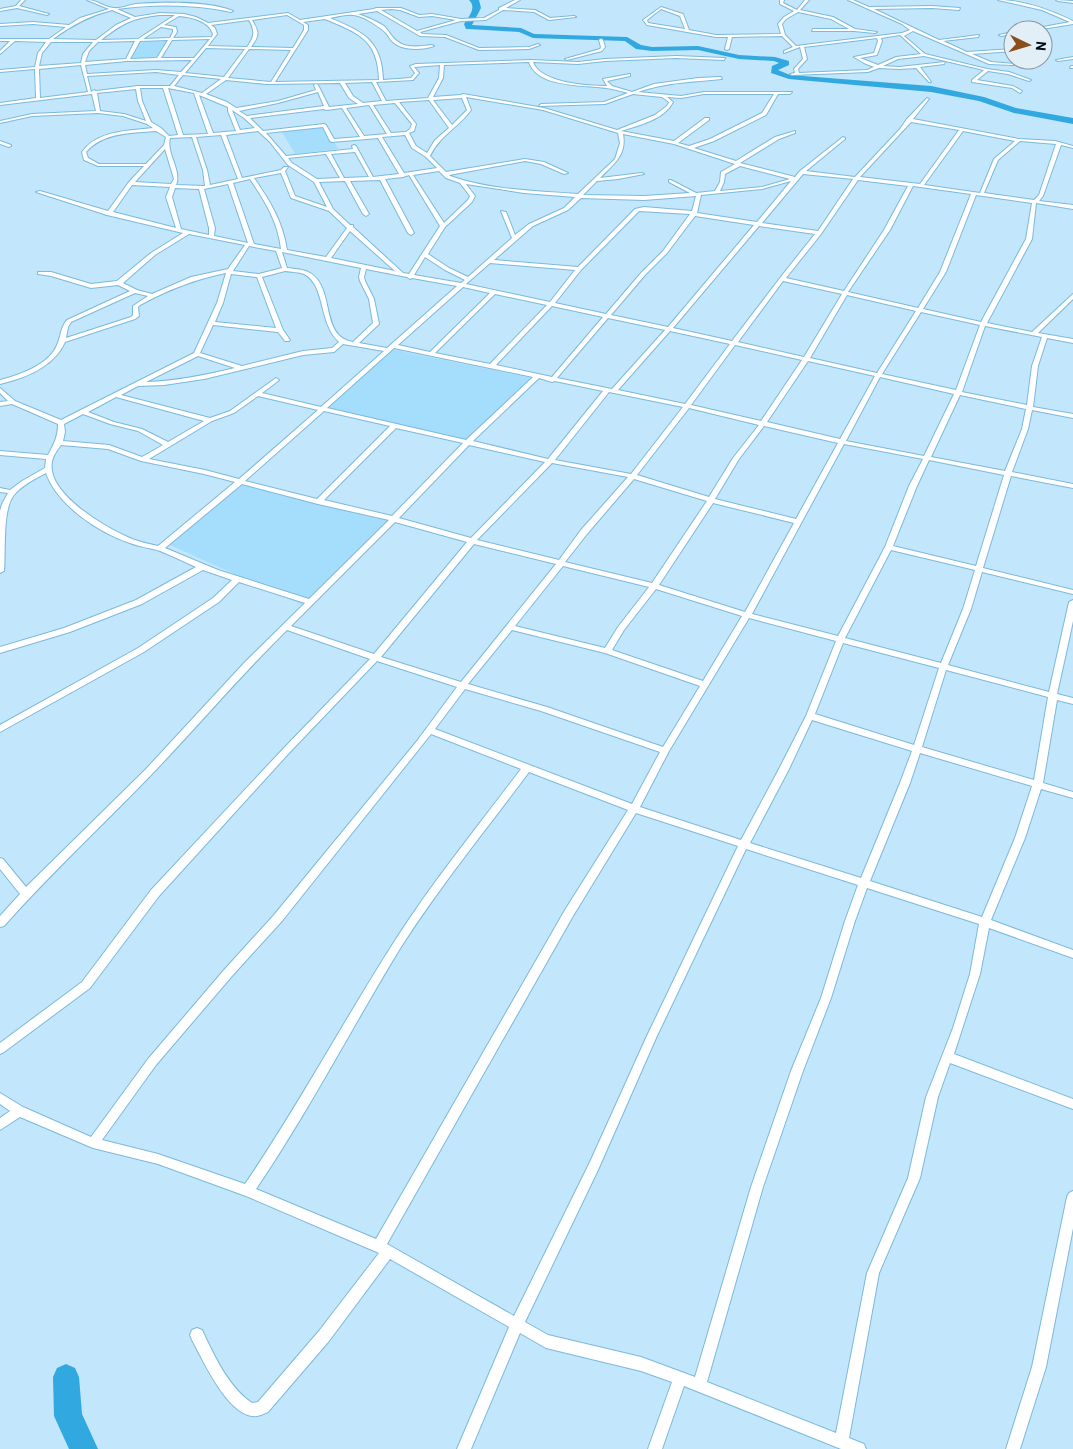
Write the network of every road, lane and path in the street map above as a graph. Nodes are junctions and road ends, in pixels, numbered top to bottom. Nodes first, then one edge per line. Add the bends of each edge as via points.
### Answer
1 (23, 0) edge
2 (88, 0) edge
3 (199, 0) edge
4 (518, 0) edge
5 (782, 0) edge
6 (807, 0) edge
7 (850, 0) edge
8 (1000, 0) edge
9 (1058, 0) edge
10 (661, 1) edge
11 (1015, 1) edge
12 (1073, 2) edge
13 (186, 4) junction
14 (17, 7) junction
15 (661, 8) junction
16 (867, 8) junction
17 (376, 9) junction
18 (500, 9) junction
19 (959, 9) dead end
20 (0, 10) edge
21 (112, 10) junction
22 (231, 11) dead end
23 (798, 11) junction
24 (350, 13) junction
25 (47, 14) dead end
26 (178, 15) junction
27 (324, 17) junction
28 (574, 17) dead end
29 (135, 18) junction
30 (250, 19) junction
31 (460, 20) junction
32 (301, 21) junction
33 (1073, 21) edge
34 (208, 24) junction
35 (0, 25) edge
36 (1053, 25) edge
37 (70, 26) junction
38 (160, 26) junction
39 (813, 30) dead end
40 (854, 30) junction
41 (913, 30) junction
42 (687, 31) junction
43 (416, 32) junction
44 (903, 34) junction
45 (421, 35) junction
46 (783, 35) junction
47 (887, 36) junction
48 (978, 36) dead end
49 (730, 37) junction
50 (879, 37) junction
51 (213, 38) junction
52 (171, 39) junction
53 (0, 40) edge
54 (14, 40) junction
55 (601, 40) dead end
56 (48, 41) junction
57 (96, 41) junction
58 (137, 41) junction
59 (936, 41) junction
60 (538, 45) dead end
61 (802, 46) junction
62 (206, 47) junction
63 (795, 47) junction
64 (249, 48) junction
65 (727, 48) dead end
66 (294, 49) junction
67 (1003, 51) edge
68 (785, 52) dead end
69 (0, 53) edge
70 (964, 53) junction
71 (924, 55) junction
72 (1073, 58) edge
73 (159, 59) junction
74 (196, 59) junction
75 (724, 59) dead end
76 (127, 60) junction
77 (1058, 60) dead end
78 (531, 61) junction
79 (554, 61) junction
80 (952, 62) junction
81 (83, 64) junction
82 (442, 64) junction
83 (1003, 64) edge
84 (917, 66) junction
85 (878, 67) junction
86 (37, 68) junction
87 (987, 70) junction
88 (0, 71) edge
89 (1023, 71) dead end
90 (184, 73) junction
91 (1009, 73) junction
92 (792, 74) dead end
93 (798, 74) junction
94 (86, 75) junction
95 (629, 75) dead end
96 (226, 78) junction
97 (721, 78) dead end
98 (1029, 80) dead end
99 (373, 81) junction
100 (381, 81) junction
101 (930, 81) dead end
102 (315, 82) junction
103 (342, 82) junction
104 (272, 83) junction
105 (138, 87) junction
106 (168, 87) junction
107 (611, 87) junction
108 (318, 90) junction
109 (91, 91) junction
110 (196, 92) junction
111 (1020, 92) dead end
112 (632, 93) junction
113 (790, 93) dead end
114 (202, 94) junction
115 (776, 94) junction
116 (65, 95) junction
117 (463, 96) junction
118 (664, 97) junction
119 (38, 98) junction
120 (430, 98) junction
121 (927, 99) dead end
122 (27, 100) junction
123 (396, 101) junction
124 (385, 102) junction
125 (0, 104) edge
126 (362, 104) junction
127 (370, 104) junction
128 (528, 106) junction
129 (343, 107) junction
130 (232, 108) junction
131 (68, 112) junction
132 (98, 112) junction
133 (286, 112) junction
134 (324, 112) junction
135 (32, 115) junction
136 (246, 117) junction
137 (708, 118) dead end
138 (909, 120) junction
139 (0, 122) edge
140 (149, 123) junction
141 (324, 125) junction
142 (450, 128) junction
143 (159, 129) junction
144 (294, 129) junction
145 (962, 129) junction
146 (261, 131) junction
147 (618, 131) junction
148 (239, 132) junction
149 (793, 132) dead end
150 (407, 133) junction
151 (223, 134) junction
152 (211, 135) junction
153 (390, 135) junction
154 (168, 136) junction
155 (181, 136) junction
156 (194, 136) junction
157 (379, 136) junction
158 (362, 138) junction
159 (843, 138) dead end
160 (350, 139) junction
161 (1019, 140) junction
162 (332, 141) junction
163 (0, 142) edge
164 (675, 142) junction
165 (1059, 143) junction
166 (166, 145) junction
167 (9, 146) dead end
168 (691, 147) junction
169 (1073, 147) edge
170 (356, 150) junction
171 (337, 152) junction
172 (328, 153) junction
173 (428, 156) junction
174 (285, 157) junction
175 (290, 164) junction
176 (738, 164) junction
177 (146, 165) junction
178 (283, 172) junction
179 (443, 172) junction
180 (566, 173) dead end
181 (642, 174) dead end
182 (411, 175) junction
183 (402, 176) junction
184 (798, 176) junction
185 (251, 177) junction
186 (382, 178) junction
187 (240, 179) junction
188 (372, 179) junction
189 (856, 179) junction
190 (316, 180) junction
191 (345, 180) junction
192 (595, 180) junction
193 (670, 181) dead end
194 (230, 182) junction
195 (462, 182) junction
196 (131, 183) junction
197 (911, 185) junction
198 (174, 186) junction
199 (921, 186) junction
200 (208, 187) junction
201 (201, 188) junction
202 (38, 192) dead end
203 (717, 193) junction
204 (697, 194) junction
205 (974, 194) junction
206 (981, 195) junction
207 (578, 196) junction
208 (1034, 203) junction
209 (1073, 207) edge
210 (331, 210) junction
211 (503, 212) dead end
212 (693, 213) junction
213 (109, 214) junction
214 (366, 214) dead end
215 (757, 225) junction
216 (351, 226) junction
217 (443, 226) junction
218 (178, 230) junction
219 (188, 232) junction
220 (411, 233) dead end
221 (819, 233) junction
222 (211, 237) junction
223 (515, 240) junction
224 (250, 245) junction
225 (281, 250) junction
226 (424, 254) junction
227 (328, 258) junction
228 (490, 261) junction
229 (364, 266) junction
230 (285, 269) junction
231 (579, 269) junction
232 (230, 271) junction
233 (40, 273) dead end
234 (401, 274) junction
235 (259, 276) junction
236 (410, 277) junction
237 (468, 279) junction
238 (782, 279) junction
239 (119, 283) junction
240 (461, 285) junction
241 (135, 291) junction
242 (494, 292) junction
243 (845, 293) junction
244 (153, 296) junction
245 (1073, 296) edge
246 (551, 304) junction
247 (918, 310) junction
248 (608, 316) junction
249 (211, 323) junction
250 (983, 324) junction
251 (669, 329) junction
252 (280, 330) junction
253 (1033, 334) junction
254 (1045, 336) junction
255 (286, 340) dead end
256 (61, 341) junction
257 (1073, 341) edge
258 (342, 342) junction
259 (735, 343) junction
260 (354, 344) junction
261 (390, 348) junction
262 (197, 354) junction
263 (431, 354) junction
264 (806, 359) junction
265 (492, 366) junction
266 (244, 368) junction
267 (537, 376) junction
268 (878, 376) junction
269 (276, 380) dead end
270 (552, 380) junction
271 (0, 382) edge
272 (137, 384) junction
273 (0, 390) edge
274 (611, 390) junction
275 (958, 393) junction
276 (257, 394) junction
277 (114, 395) junction
278 (13, 402) junction
279 (0, 404) edge
280 (687, 406) junction
281 (320, 408) junction
282 (1030, 408) junction
283 (83, 412) junction
284 (1073, 416) edge
285 (210, 420) junction
286 (764, 422) junction
287 (61, 423) junction
288 (394, 426) junction
289 (468, 442) junction
290 (842, 442) junction
291 (60, 443) junction
292 (168, 445) junction
293 (0, 453) edge
294 (50, 457) junction
295 (926, 458) junction
296 (143, 460) junction
297 (550, 461) junction
298 (48, 470) junction
299 (1008, 473) junction
300 (633, 476) junction
301 (240, 482) junction
302 (1073, 486) edge
303 (0, 490) edge
304 (12, 492) junction
305 (711, 500) junction
306 (318, 502) junction
307 (394, 519) junction
308 (797, 522) junction
309 (472, 540) junction
310 (889, 547) junction
311 (160, 548) junction
312 (560, 563) junction
313 (202, 567) junction
314 (978, 570) junction
315 (0, 571) edge
316 (238, 579) junction
317 (654, 586) junction
318 (1073, 592) edge
319 (311, 602) junction
320 (1073, 602) edge
321 (747, 616) junction
322 (286, 627) junction
323 (510, 627) junction
324 (840, 641) junction
325 (0, 650) edge
326 (607, 651) junction
327 (375, 658) junction
328 (943, 668) junction
329 (464, 684) junction
330 (706, 685) junction
331 (1053, 695) junction
332 (1073, 701) edge
333 (810, 716) junction
334 (0, 729) edge
335 (430, 730) junction
336 (917, 749) junction
337 (665, 751) junction
338 (526, 769) junction
339 (1038, 783) junction
340 (1073, 795) edge
341 (634, 809) junction
342 (744, 844) junction
343 (0, 862) edge
344 (864, 884) junction
345 (26, 894) junction
346 (985, 922) junction
347 (0, 923) edge
348 (1073, 954) edge
349 (0, 1049) edge
350 (948, 1057) junction
351 (0, 1098) edge
352 (1073, 1104) edge
353 (19, 1111) junction
354 (0, 1125) edge
355 (93, 1143) junction
356 (248, 1191) junction
357 (1073, 1197) edge
358 (384, 1249) junction
359 (517, 1324) junction
360 (197, 1335) dead end
361 (680, 1378) junction
362 (699, 1386) junction
363 (841, 1442) junction
364 (464, 1449) edge
365 (655, 1449) edge
366 (859, 1449) edge
367 (1013, 1449) edge

1 - 14 street
2 - 21 street
3 - 13 street
4 - 18 street
5 - 23 street via 782,4
6 - 23 street
7 - 16 street
8 - 11 street
9 - 12 street
10 - 15 street
11 - 33 street
13 - 21 street
13 - 22 street
14 - 20 street
14 - 25 street
15 - 42 street via 682,15
15 - 42 street via 645,19 646,23
16 - 19 street
16 - 41 street
17 - 24 street
17 - 31 street via 399,8 419,16
17 - 43 street
18 - 28 street via 535,11 549,19
18 - 31 street via 485,19
21 - 29 street
21 - 37 street via 86,17
23 - 40 street via 832,18
23 - 46 street via 780,24
24 - 27 street
24 - 45 street via 381,28 400,45 411,48 432,46
26 - 29 street
26 - 34 street via 198,18
26 - 38 street
27 - 32 street
27 - 100 street via 373,44 382,67
29 - 57 street via 119,24
30 - 32 street via 288,14
30 - 34 street
30 - 64 street via 257,35
31 - 43 street
32 - 66 street via 306,30
33 - 36 street
34 - 51 street via 213,28
35 - 37 street
37 - 56 street
38 - 52 street via 175,28
38 - 58 street
39 - 40 street
40 - 47 street
41 - 44 street
41 - 59 street
42 - 49 street
43 - 45 street
44 - 47 street
44 - 71 street
45 - 60 street via 446,36 479,49
46 - 49 street
46 - 63 street
47 - 50 street
48 - 59 street
49 - 65 street
50 - 61 street
50 - 85 street via 876,54 856,56
51 - 52 street
51 - 62 street
52 - 58 street
52 - 73 street
53 - 54 street
54 - 56 street
54 - 69 street
55 - 79 street via 601,50
56 - 57 street
56 - 86 street via 39,56
57 - 58 street
57 - 81 street via 86,52
58 - 76 street
59 - 70 street
61 - 63 street
61 - 93 street via 805,59 796,69
62 - 64 street
62 - 74 street
63 - 68 street
64 - 66 street
64 - 96 street
66 - 104 street
67 - 70 street
70 - 83 street via 990,63
71 - 80 street
71 - 85 street via 900,57
72 - 77 street
73 - 74 street
73 - 76 street
74 - 90 street
75 - 79 street via 676,57 578,63
76 - 81 street
78 - 79 street
78 - 82 street
78 - 107 street via 537,72 554,81 594,88
80 - 84 street
80 - 87 street
81 - 86 street
81 - 94 street
82 - 100 street via 412,66 416,73 412,79
82 - 120 street via 441,78
84 - 85 street
84 - 101 street
85 - 93 street via 859,72
86 - 88 street
86 - 119 street
87 - 91 street
87 - 111 street via 973,81 1013,86
89 - 91 street
90 - 94 street via 147,71
90 - 96 street
90 - 106 street
91 - 98 street
92 - 93 street
94 - 109 street
95 - 107 street via 606,79 605,83
96 - 104 street
96 - 114 street
97 - 112 street via 654,86
99 - 100 street
99 - 103 street
99 - 124 street
102 - 103 street
102 - 104 street
102 - 108 street
103 - 126 street via 352,97
105 - 106 street
105 - 109 street
105 - 140 street
106 - 110 street
106 - 155 street
107 - 112 street
108 - 130 street via 278,102
108 - 134 street
109 - 116 street
109 - 132 street
110 - 114 street
110 - 152 street
112 - 118 street
112 - 128 street via 604,103
113 - 115 street
114 - 130 street
115 - 118 street via 743,92
115 - 168 street via 764,114
116 - 119 street
116 - 131 street
117 - 120 street
117 - 128 street
117 - 142 street via 469,110
118 - 147 street via 671,102 666,110
119 - 122 street
120 - 123 street
120 - 142 street
121 - 138 street
122 - 125 street
122 - 135 street
123 - 124 street
123 - 150 street via 414,124
124 - 127 street
126 - 127 street
126 - 129 street
127 - 153 street
128 - 147 street
129 - 134 street
129 - 158 street
130 - 136 street
130 - 148 street via 230,111
131 - 132 street
131 - 135 street
132 - 140 street via 124,115
133 - 134 street
133 - 136 street
133 - 144 street
134 - 141 street
135 - 139 street
136 - 146 street
137 - 164 street
138 - 145 street
138 - 189 street
140 - 143 street
141 - 144 street
141 - 162 street
142 - 173 street via 433,143
143 - 154 street
143 - 177 street via 106,136 84,152 86,158 98,165
144 - 146 street
145 - 161 street
145 - 199 street
146 - 148 street
146 - 174 street
147 - 164 street
147 - 192 street via 622,143 617,160
148 - 151 street
149 - 176 street via 777,138
150 - 153 street
150 - 173 street via 414,147
151 - 152 street
151 - 187 street
152 - 156 street
153 - 157 street
154 - 155 street
154 - 166 street
155 - 156 street
156 - 200 street
157 - 158 street
157 - 183 street
158 - 160 street
159 - 184 street
160 - 162 street
160 - 170 street
161 - 165 street
161 - 206 street via 996,159
162 - 171 street
163 - 167 street
164 - 168 street
165 - 169 street
165 - 208 street via 1041,196
166 - 177 street
166 - 198 street via 176,179
168 - 176 street
170 - 171 street
170 - 188 street
171 - 172 street
172 - 174 street
172 - 191 street
173 - 179 street
174 - 175 street
175 - 178 street
175 - 190 street
176 - 184 street
176 - 203 street via 722,173
177 - 196 street
178 - 185 street
178 - 210 street via 293,197
179 - 180 street via 525,160
179 - 182 street
179 - 195 street
181 - 192 street
182 - 183 street
182 - 217 street
183 - 186 street
184 - 189 street
184 - 203 street via 762,188
184 - 215 street
185 - 187 street
185 - 225 street via 271,207 283,234
186 - 188 street
186 - 220 street
187 - 194 street
188 - 191 street
189 - 197 street
189 - 221 street
190 - 191 street
190 - 210 street
191 - 214 street
192 - 207 street
193 - 204 street
194 - 200 street
194 - 224 street
195 - 207 street
195 - 217 street via 473,196
196 - 198 street
196 - 213 street
197 - 199 street
197 - 243 street via 887,230
198 - 201 street
198 - 218 street via 169,197
199 - 205 street
200 - 201 street
201 - 222 street via 212,228
202 - 213 street
203 - 204 street
204 - 207 street via 644,198
204 - 212 street
205 - 206 street
205 - 247 street via 943,272
206 - 208 street
207 - 223 street via 566,209 531,224
208 - 209 street
208 - 250 street via 1029,239
210 - 216 street
211 - 223 street
212 - 215 street
212 - 231 street via 640,209
212 - 248 street via 665,252
213 - 218 street
215 - 221 street
215 - 251 street
216 - 227 street
216 - 234 street
217 - 226 street
218 - 219 street
219 - 222 street
219 - 239 street via 153,254
221 - 238 street
222 - 224 street
223 - 228 street
224 - 225 street
224 - 232 street
225 - 227 street
225 - 230 street
226 - 236 street
226 - 237 street
227 - 229 street
228 - 231 street
228 - 237 street
229 - 234 street
229 - 260 street via 361,280 373,303 377,320
230 - 235 street
230 - 258 street via 306,272 313,278 319,288 332,335
231 - 246 street
232 - 235 street
232 - 244 street via 194,277
232 - 249 street
233 - 239 street via 91,286
234 - 236 street
235 - 252 street
236 - 240 street
237 - 240 street
238 - 243 street
238 - 259 street
239 - 241 street
240 - 242 street
240 - 261 street
241 - 244 street
241 - 256 street via 69,321 62,329
242 - 246 street
242 - 263 street
243 - 247 street
243 - 264 street
244 - 256 street via 135,307 134,318
245 - 253 street
246 - 248 street
246 - 265 street
247 - 250 street
247 - 268 street
248 - 251 street
248 - 270 street
249 - 252 street
249 - 262 street
250 - 253 street
250 - 275 street
251 - 259 street
251 - 274 street
252 - 255 street
253 - 254 street
254 - 257 street
254 - 282 street via 1035,366
256 - 271 street via 56,352 35,369
258 - 260 street
258 - 266 street via 334,350
259 - 264 street
259 - 280 street
260 - 261 street
261 - 263 street
261 - 281 street
262 - 266 street
262 - 272 street
263 - 265 street
264 - 268 street
264 - 286 street
265 - 267 street
266 - 272 street via 164,383
267 - 270 street
267 - 289 street
268 - 275 street
268 - 290 street
269 - 276 street
270 - 274 street
272 - 277 street
273 - 278 street
274 - 280 street
274 - 297 street
275 - 282 street
275 - 295 street
276 - 281 street
276 - 285 street via 232,412
277 - 283 street
277 - 285 street
278 - 279 street
278 - 287 street
280 - 286 street
280 - 300 street
281 - 288 street
281 - 301 street
282 - 284 street
282 - 299 street
283 - 287 street
283 - 292 street via 140,430
285 - 292 street
286 - 290 street
286 - 305 street via 736,458
287 - 291 street
288 - 289 street
288 - 306 street
289 - 297 street
289 - 307 street
290 - 295 street
290 - 308 street
291 - 294 street
291 - 296 street via 109,447
292 - 296 street
293 - 294 street
294 - 298 street
295 - 299 street
295 - 310 street
296 - 301 street
297 - 300 street
297 - 309 street
298 - 304 street
298 - 311 street via 69,503 80,513 129,540
299 - 302 street
299 - 314 street
300 - 305 street
300 - 312 street
301 - 306 street
301 - 311 street
303 - 304 street
304 - 315 street via 1,514
305 - 308 street
305 - 317 street
306 - 307 street
307 - 309 street
307 - 319 street
308 - 321 street
309 - 312 street
309 - 327 street
310 - 314 street
310 - 324 street
311 - 313 street
312 - 317 street
312 - 323 street
313 - 316 street
313 - 325 street via 139,602 67,630
314 - 318 street
314 - 328 street via 967,609
316 - 319 street
316 - 334 street via 216,600 141,650
317 - 321 street
317 - 326 street
319 - 322 street
320 - 331 street
321 - 324 street
321 - 330 street
322 - 327 street
322 - 345 street
323 - 326 street
323 - 329 street
324 - 328 street
324 - 333 street
326 - 330 street
327 - 329 street
327 - 349 street via 155,894 86,985
328 - 331 street
328 - 336 street
329 - 335 street
329 - 337 street
330 - 337 street
331 - 332 street
331 - 339 street
333 - 336 street
333 - 342 street
335 - 338 street
335 - 355 street via 278,918 152,1062
336 - 339 street
336 - 344 street
337 - 341 street
338 - 341 street
338 - 356 street via 399,943
339 - 340 street
339 - 346 street via 1020,838
341 - 342 street
341 - 358 street via 569,913
342 - 344 street
342 - 359 street
343 - 345 street
344 - 346 street
344 - 362 street via 756,1188
345 - 347 street
346 - 348 street
346 - 350 street via 975,974
350 - 352 street
350 - 363 street via 932,1096 914,1178 873,1272
351 - 353 street
353 - 354 street
353 - 355 street
355 - 356 street via 158,1159
356 - 358 street
357 - 367 street via 1039,1367
358 - 359 street
358 - 360 street via 324,1336 263,1407 248,1408 233,1394
359 - 361 street via 546,1341 640,1364
359 - 364 street
361 - 362 street
361 - 365 street
362 - 363 street
363 - 366 street

